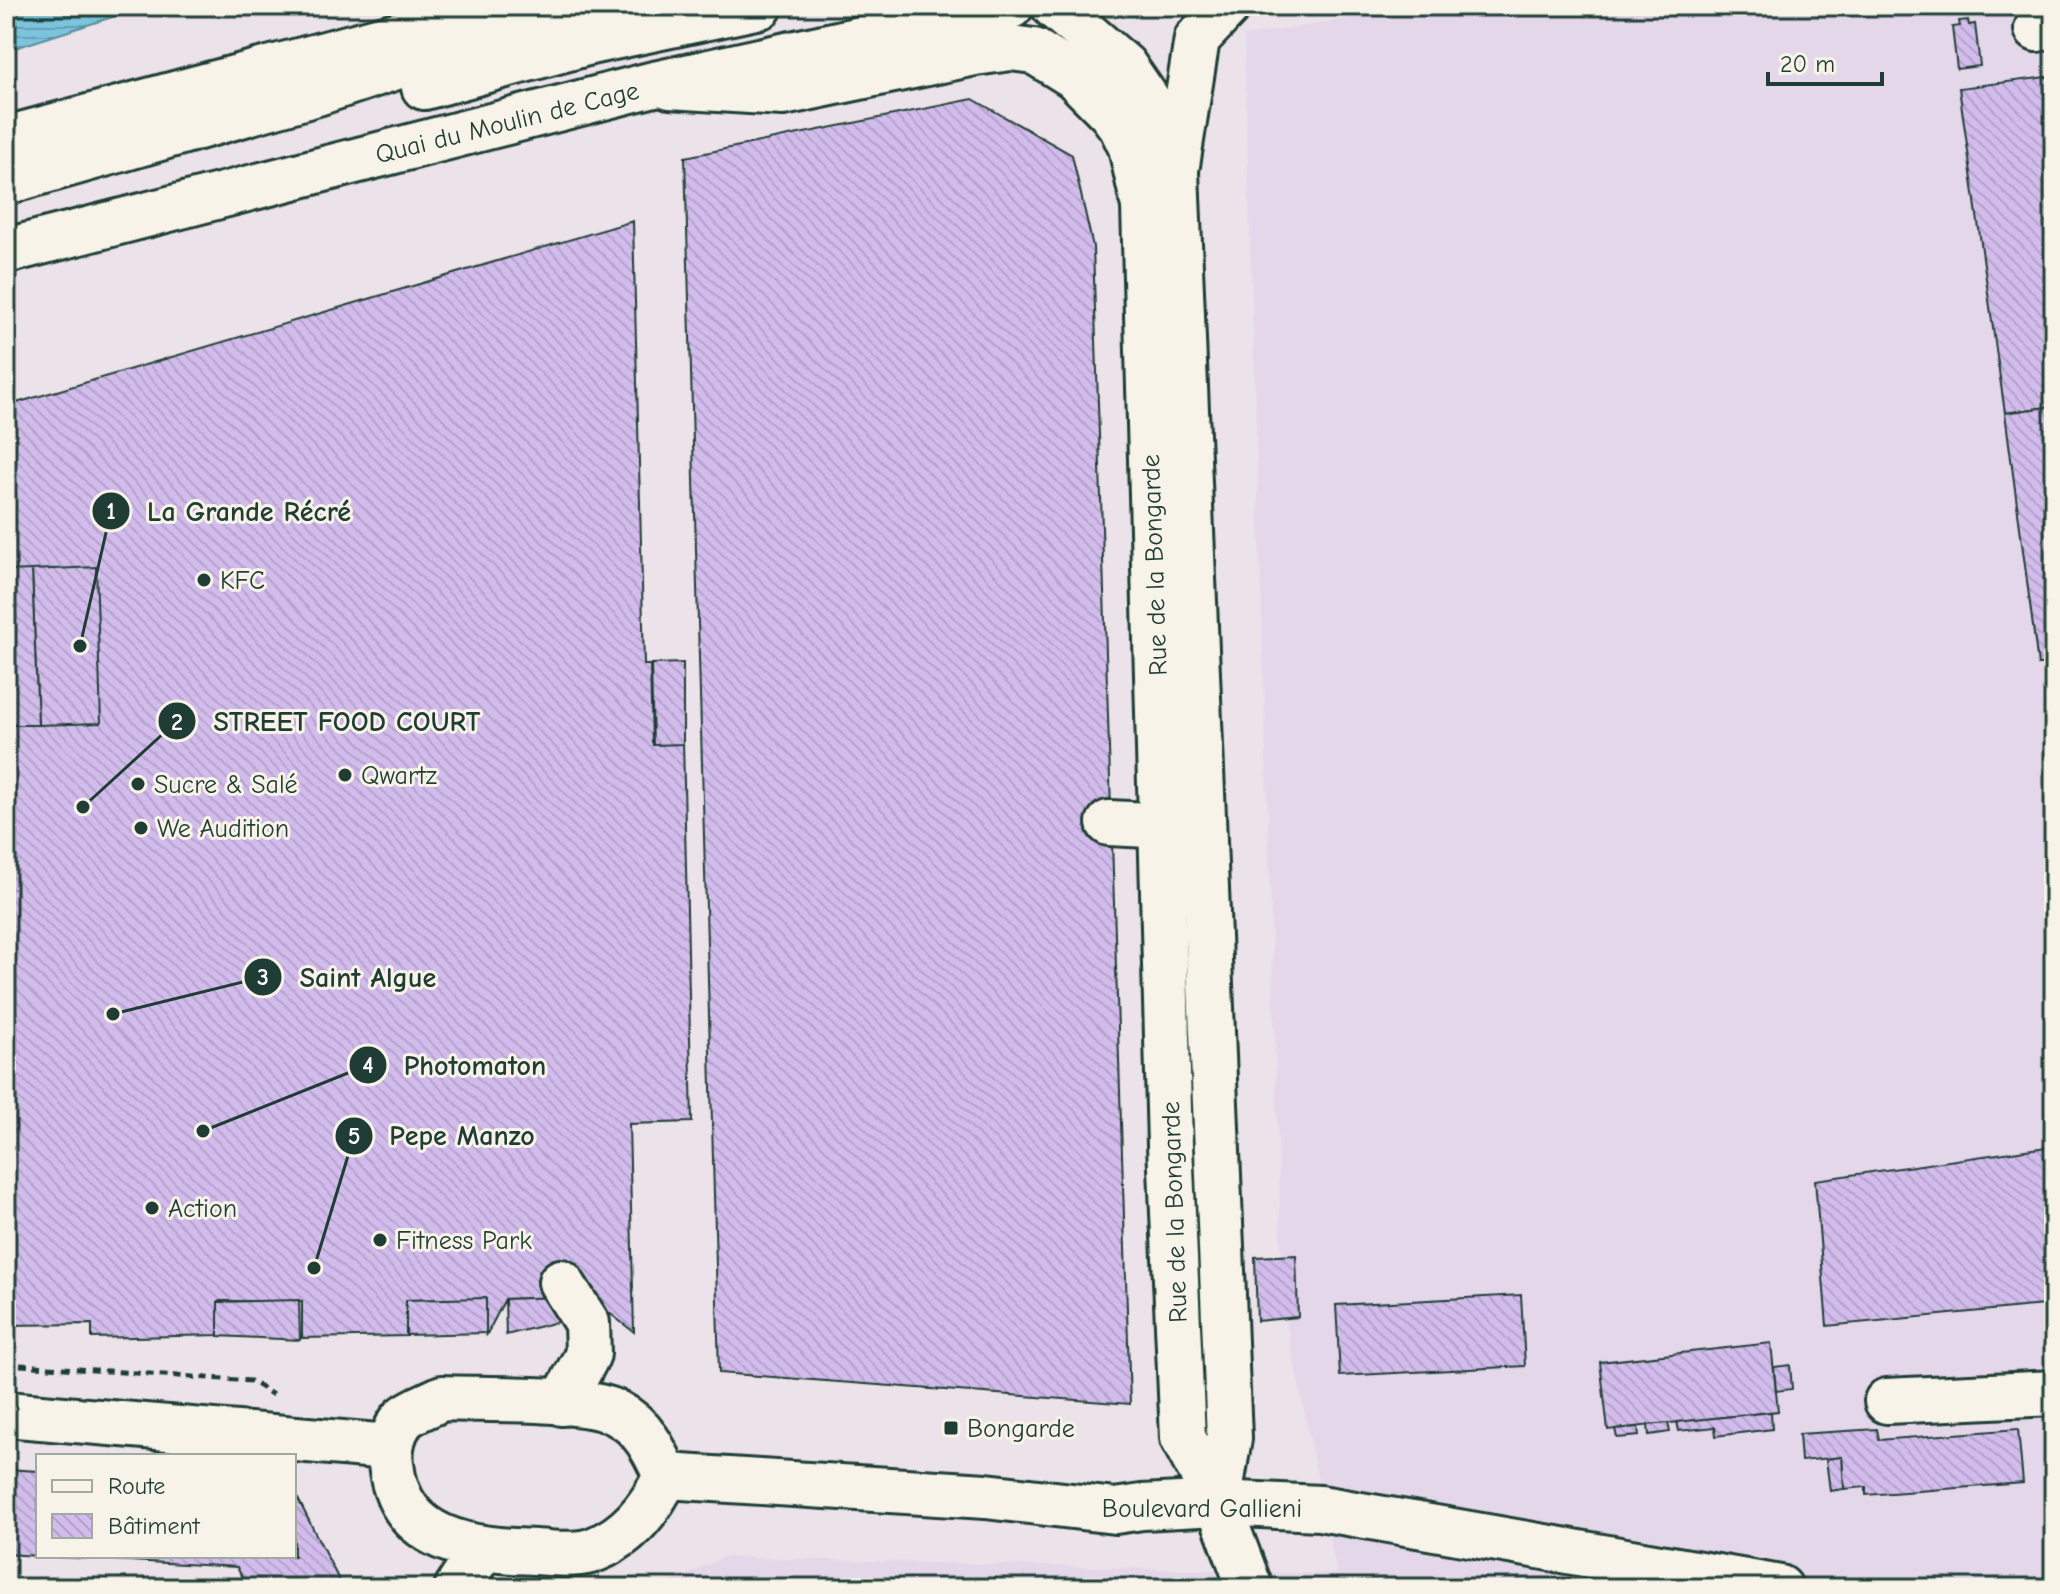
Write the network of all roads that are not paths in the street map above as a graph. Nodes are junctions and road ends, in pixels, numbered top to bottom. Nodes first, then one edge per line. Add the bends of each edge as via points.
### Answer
1 (505, 6) edge
2 (610, 6) edge
3 (760, 6) edge
4 (1011, 6) edge
5 (1054, 6) edge
6 (1228, 6) edge
7 (650, 85) junction
8 (317, 93) junction
9 (6, 139) edge
10 (1176, 172) junction
11 (6, 182) edge
12 (98, 227) junction
13 (6, 251) edge
14 (6, 273) edge
15 (1109, 823) dead end
16 (1183, 826) junction
17 (574, 1282) dead end
18 (2054, 1393) edge
19 (1887, 1401) dead end
20 (582, 1405) junction
21 (6, 1414) edge
22 (389, 1447) junction
23 (666, 1476) junction
24 (1218, 1503) junction
25 (482, 1550) junction
26 (457, 1588) edge
27 (1250, 1588) edge
28 (1780, 1588) edge

1 - 9 main road
2 - 8 main road via 505,31
3 - 8 main road via 590,42 360,104
4 - 7 main road, Quai du Moulin de Cage
5 - 10 main road via 1124,66 1155,111
6 - 10 main road via 1197,39
7 - 12 main road, Quai du Moulin de Cage
7 - 16 main road, Rue de la Bongarde via 783,93 1010,48 1034,51 1056,62 1122,128 1144,206
8 - 11 main road
10 - 16 main road, Rue de la Bongarde
12 - 13 main road, Quai du Moulin de Cage
12 - 14 main road
15 - 16 main road
16 - 24 main road, Rue de la Bongarde via 1170,1145 1183,1438
17 - 20 main road via 606,1321 613,1355
18 - 19 main road
20 - 22 main road via 442,1398 405,1418
20 - 23 main road via 619,1414 637,1428 654,1447
21 - 22 main road
22 - 25 main road via 392,1478 406,1510 442,1539
23 - 24 main road, Boulevard Gallieni via 986,1496 1115,1511
23 - 25 main road via 653,1503 625,1533 595,1550
24 - 27 main road, Rue de la Bongarde
24 - 28 main road, Boulevard Gallieni via 1320,1508
25 - 26 main road

